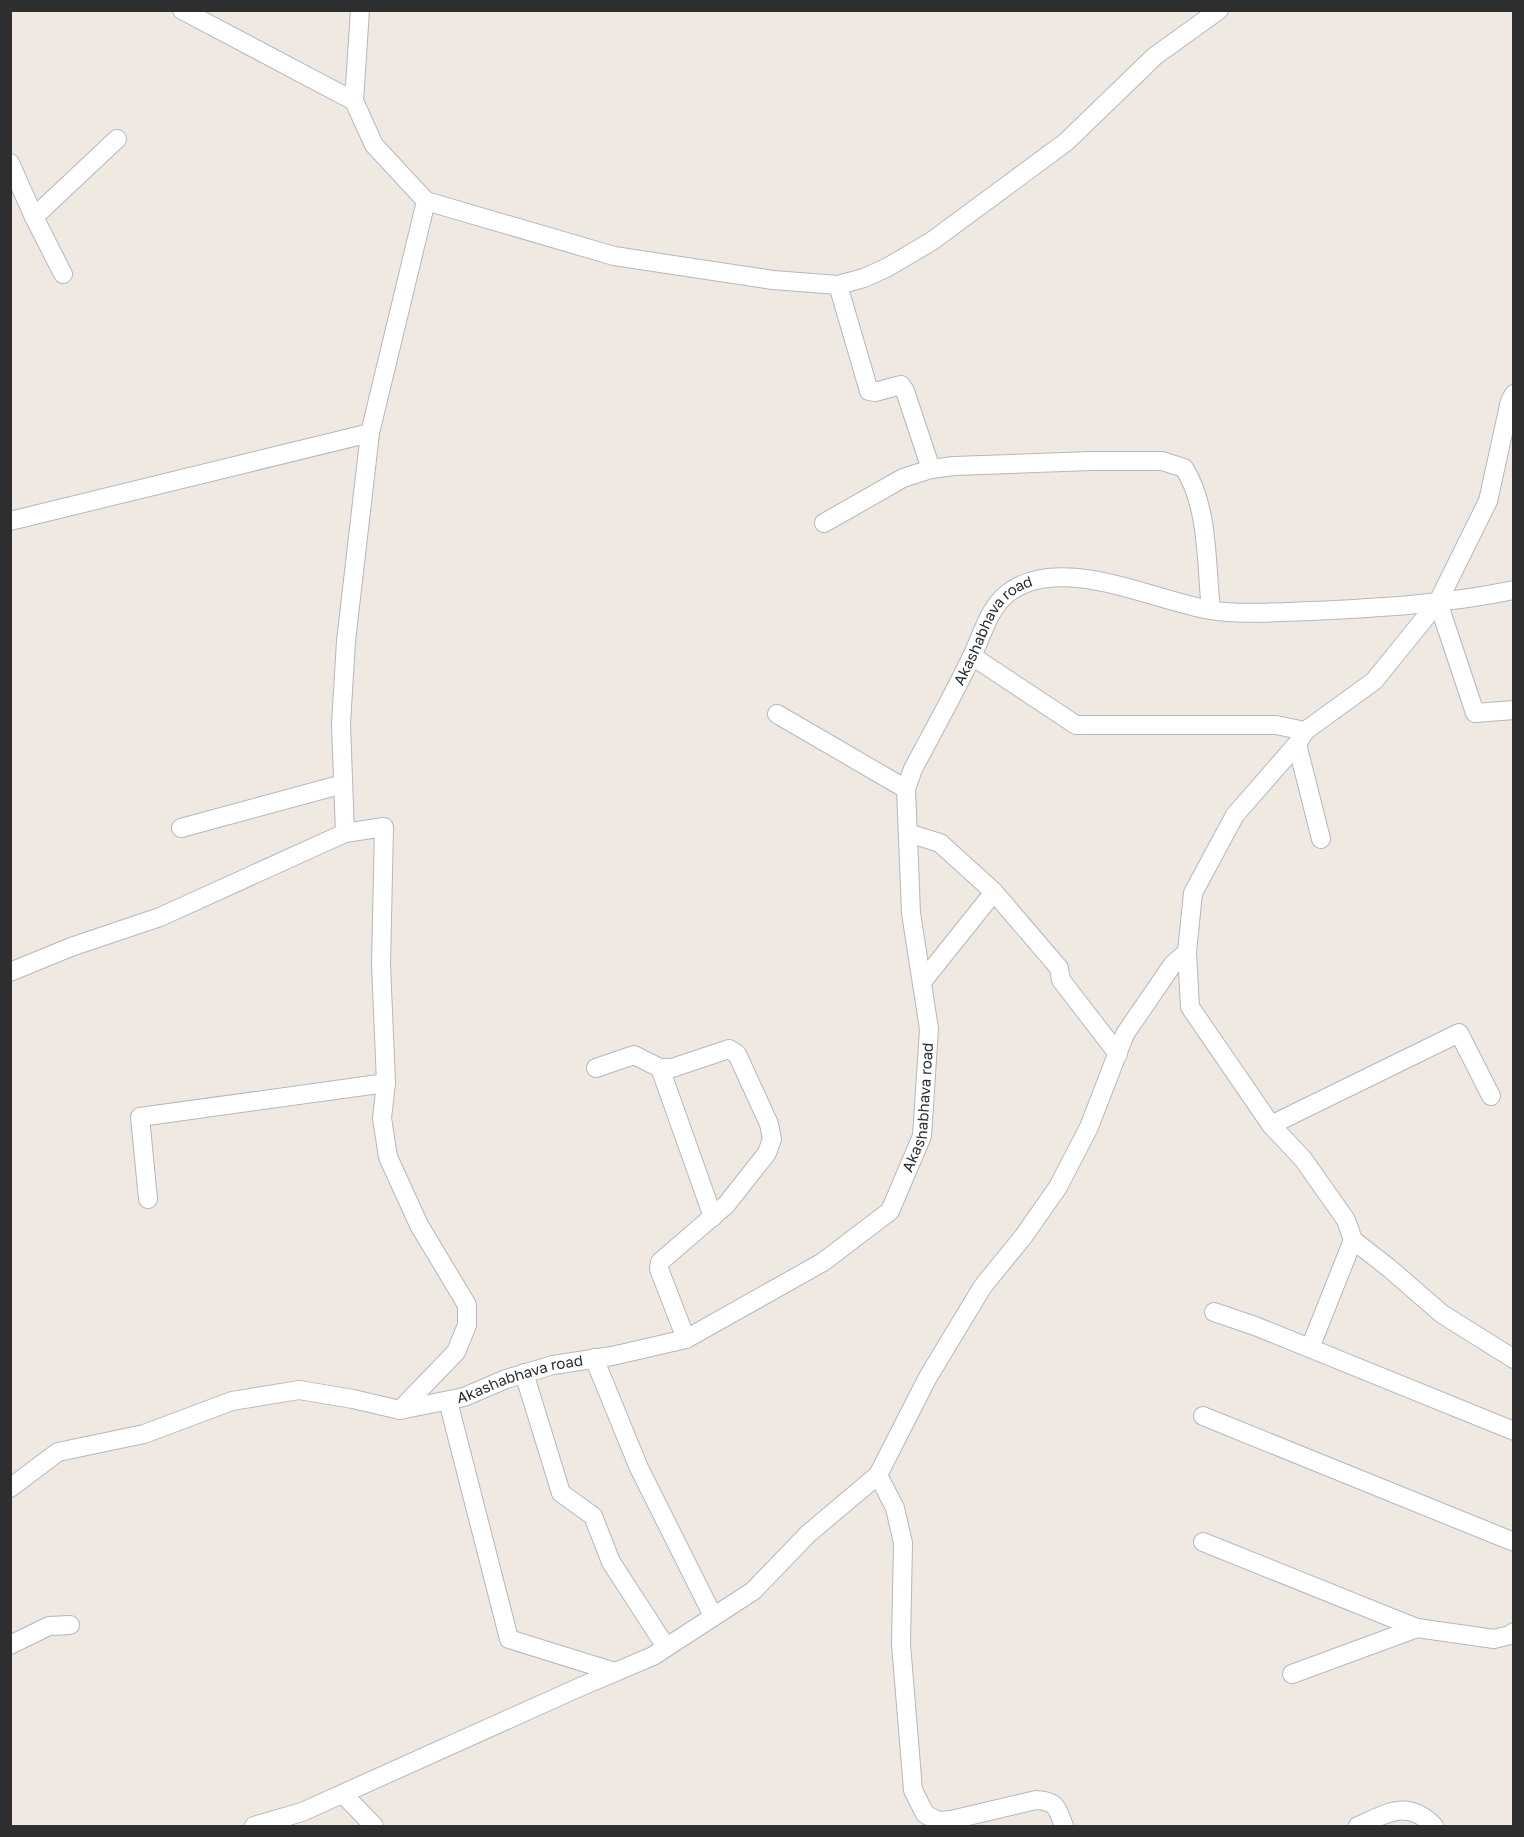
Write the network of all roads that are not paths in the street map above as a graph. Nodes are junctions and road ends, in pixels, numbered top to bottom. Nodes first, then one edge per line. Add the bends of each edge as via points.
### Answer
1 (182, 10) edge
2 (360, 10) edge
3 (1215, 12) edge
4 (354, 101) junction
5 (117, 139) dead end
6 (10, 163) edge
7 (426, 201) junction
8 (34, 217) junction
9 (63, 274) dead end
10 (838, 285) junction
11 (1514, 394) edge
12 (370, 433) junction
13 (931, 469) junction
14 (10, 520) edge
15 (824, 523) dead end
16 (1514, 590) edge
17 (1438, 602) junction
18 (1211, 610) junction
19 (972, 656) junction
20 (1514, 710) edge
21 (777, 714) dead end
22 (1301, 737) junction
23 (344, 784) junction
24 (906, 789) junction
25 (181, 828) dead end
26 (345, 833) junction
27 (908, 833) junction
28 (1321, 839) dead end
29 (994, 892) junction
30 (1186, 952) junction
31 (10, 972) edge
32 (922, 982) junction
33 (1118, 1054) junction
34 (596, 1068) dead end
35 (660, 1068) junction
36 (386, 1083) junction
37 (1491, 1096) dead end
38 (1271, 1125) junction
39 (148, 1199) dead end
40 (712, 1217) junction
41 (1353, 1240) junction
42 (1214, 1312) dead end
43 (686, 1339) junction
44 (1310, 1348) junction
45 (594, 1358) junction
46 (1514, 1359) edge
47 (524, 1373) junction
48 (448, 1401) junction
49 (400, 1410) junction
50 (1203, 1416) dead end
51 (1514, 1431) edge
52 (878, 1475) junction
53 (10, 1488) edge
54 (1203, 1542) dead end
55 (1514, 1542) edge
56 (713, 1616) junction
57 (70, 1624) dead end
58 (1417, 1628) junction
59 (1514, 1632) edge
60 (10, 1645) edge
61 (666, 1647) junction
62 (615, 1672) junction
63 (1292, 1674) dead end
64 (344, 1794) junction
65 (254, 1827) edge
66 (374, 1827) edge
67 (1064, 1827) edge
68 (1358, 1827) edge
69 (1434, 1827) edge

1 - 4 street
2 - 4 street
3 - 10 street via 1155,56 1066,142 932,241 888,267
4 - 7 street via 374,145
5 - 8 street
6 - 8 street
7 - 10 street via 614,256 773,280
7 - 12 street
8 - 9 street
10 - 13 street via 869,391 901,385
11 - 17 street via 1488,501
12 - 14 street
12 - 23 street via 346,641 341,724
13 - 15 street via 903,478
13 - 18 street via 1091,461 1162,461 1184,468 1198,499
16 - 17 street, Akashabhava road
17 - 18 street, Akashabhava road via 1277,613
17 - 20 street via 1475,713
17 - 22 street via 1374,681
18 - 19 street, Akashabhava road via 1081,577 1045,578 1010,592 998,602
19 - 22 street via 1076,725 1276,725
19 - 24 street, Akashabhava road
21 - 24 street
22 - 28 street
22 - 30 street via 1235,815 1193,893
23 - 25 street
23 - 26 street
24 - 27 street, Akashabhava road
26 - 31 street via 160,917
26 - 36 street via 384,827 381,964
27 - 29 street via 940,843
27 - 32 street, Akashabhava road via 911,913
29 - 32 street
29 - 33 street via 1059,968 1061,980
30 - 33 street via 1173,964 1125,1034
30 - 38 street via 1190,1007
32 - 43 street, Akashabhava road via 929,1029 922,1136 890,1211 823,1262
33 - 52 street via 1089,1126 1058,1187 983,1286 928,1377
34 - 35 street via 634,1055
35 - 40 street
35 - 40 street via 672,1068 729,1049 737,1054 769,1124 772,1139 767,1153
36 - 39 street via 140,1117
36 - 49 street via 382,1118 388,1157 418,1226 466,1305 467,1325 456,1352
37 - 38 street via 1459,1033
38 - 41 street via 1309,1167 1346,1220
40 - 43 street via 660,1262 659,1269
41 - 44 street
41 - 46 street via 1442,1314
42 - 44 street
43 - 45 street, Akashabhava road
44 - 51 street
45 - 47 street, Akashabhava road
45 - 56 street via 639,1468
47 - 48 street, Akashabhava road
47 - 61 street via 561,1493 593,1516 611,1562
48 - 49 street, Akashabhava road
48 - 62 street via 509,1639
49 - 53 street, Akashabhava road via 299,1390 232,1401 144,1434 58,1452
50 - 55 street
52 - 56 street via 808,1534 753,1591
52 - 67 street via 896,1508 903,1543 901,1644 913,1790 925,1814 938,1821 951,1820 1049,1800 1057,1808
54 - 58 street
56 - 61 street
57 - 60 street via 49,1626
58 - 59 street via 1494,1639
58 - 63 street
61 - 62 street
62 - 64 street
64 - 65 street
64 - 66 street
68 - 69 street via 1397,1810 1423,1814

